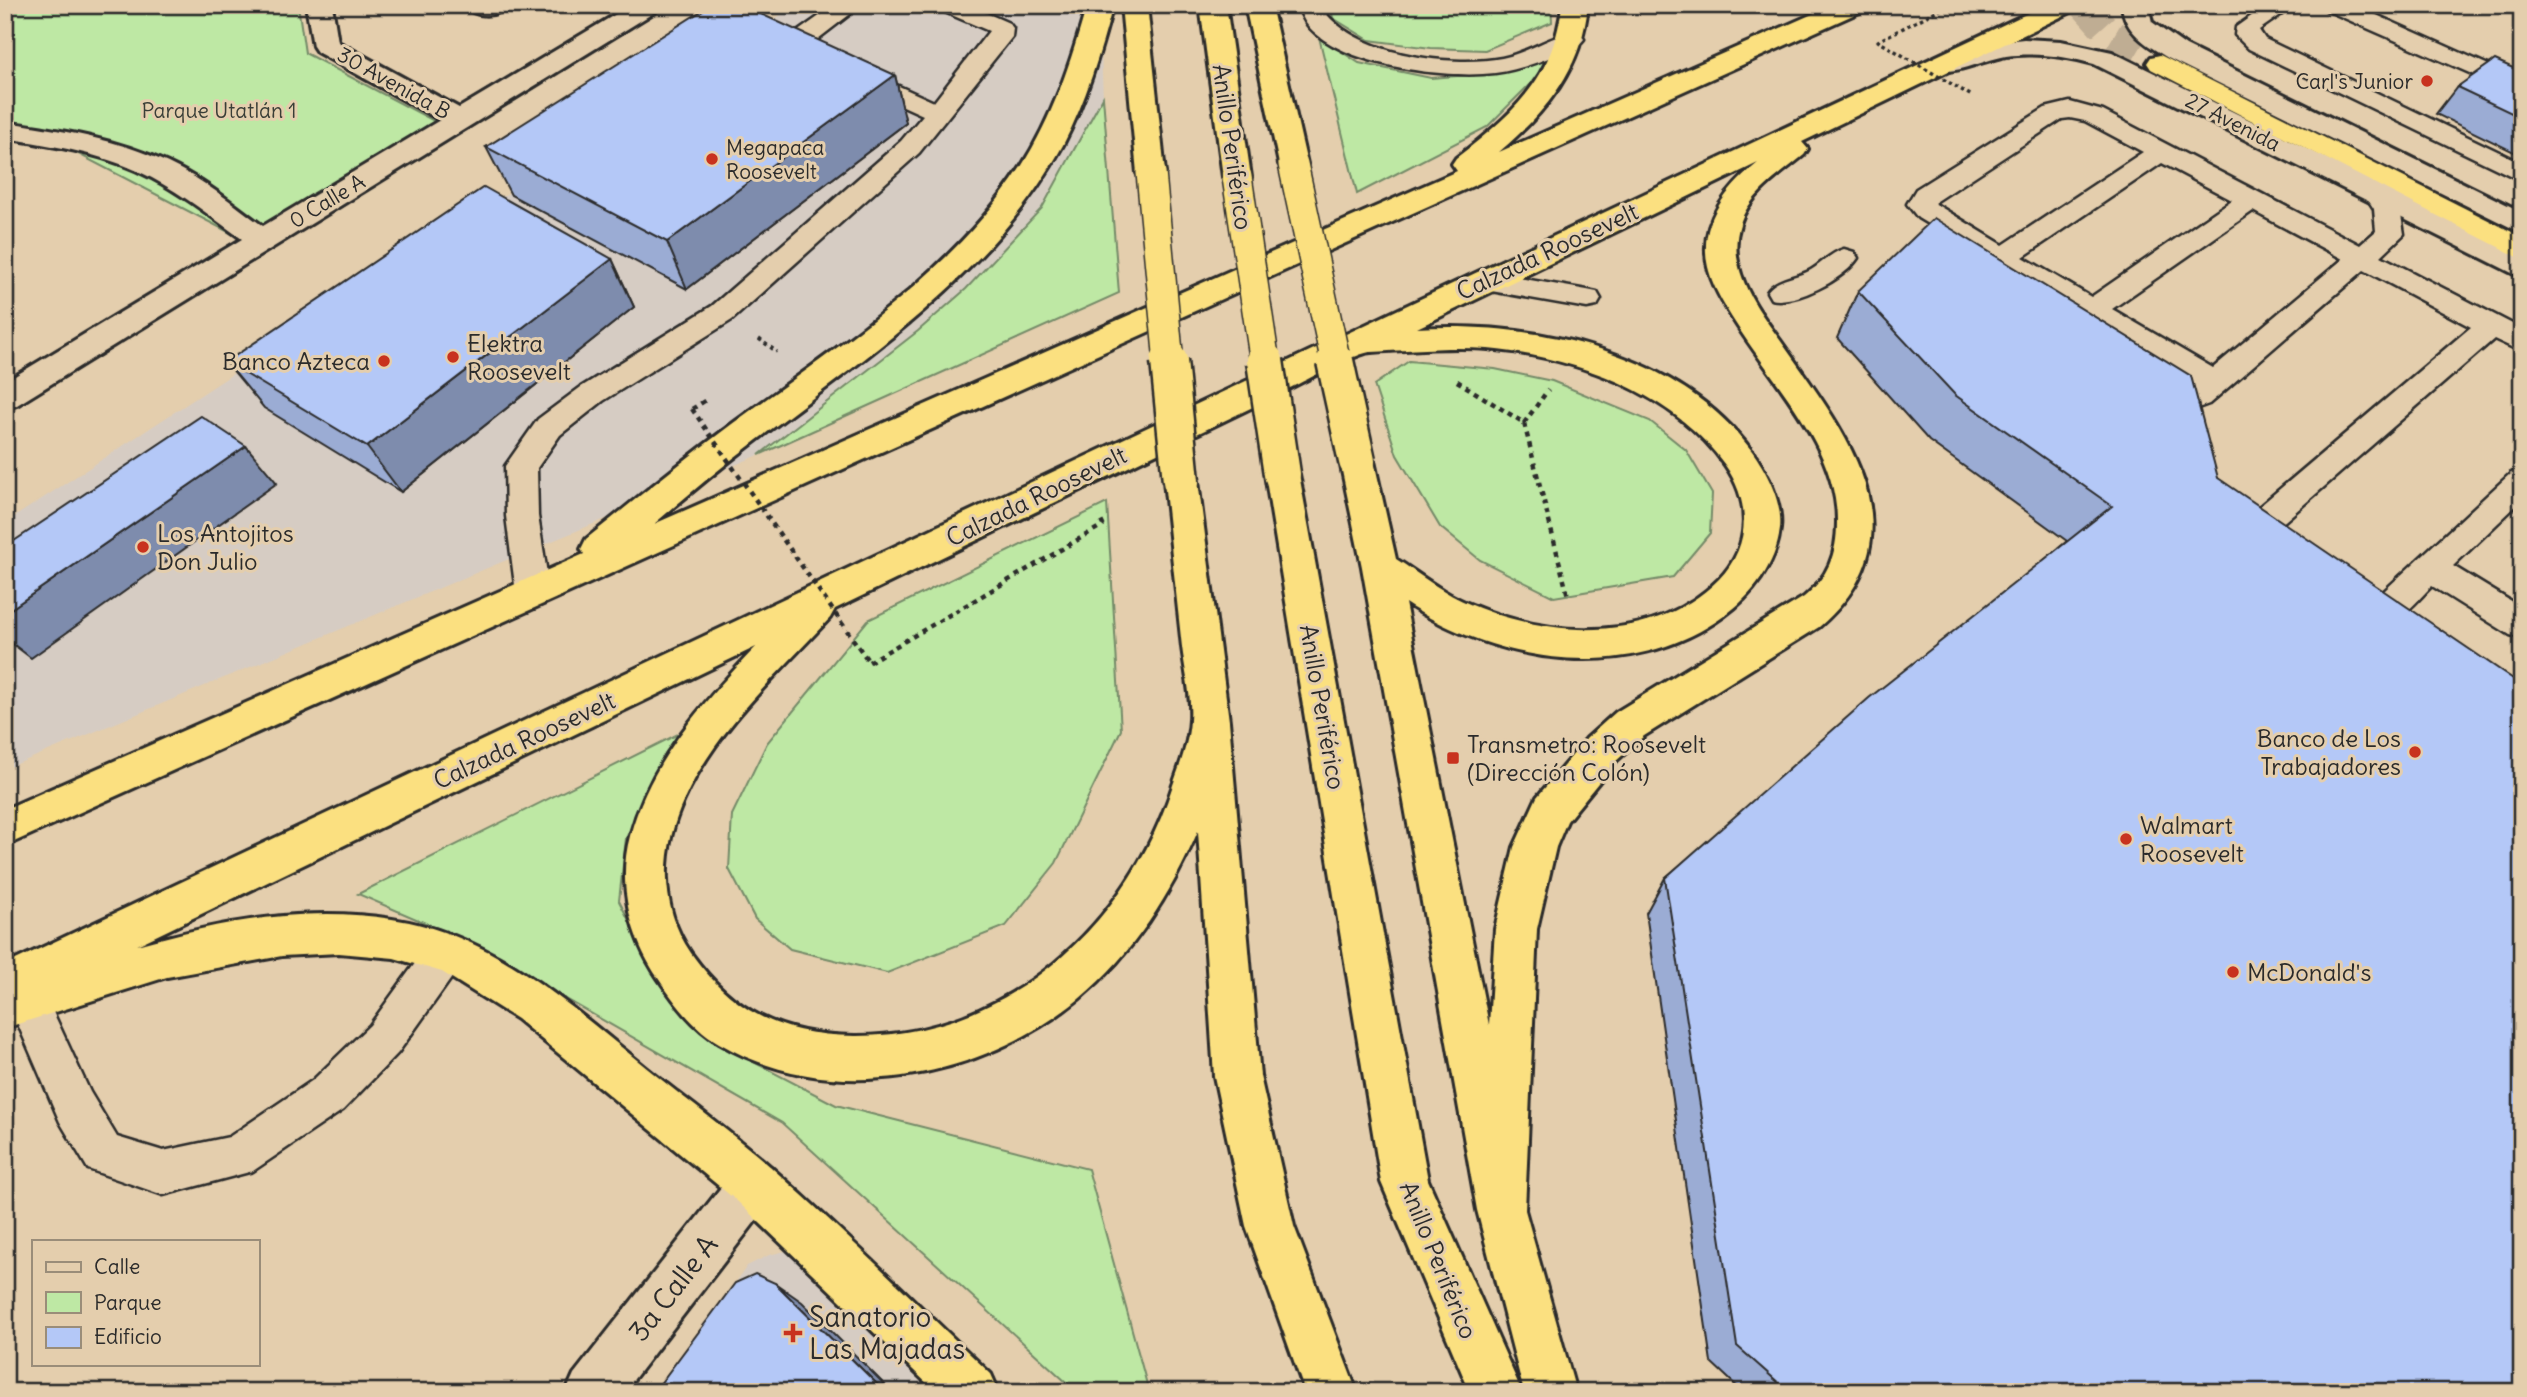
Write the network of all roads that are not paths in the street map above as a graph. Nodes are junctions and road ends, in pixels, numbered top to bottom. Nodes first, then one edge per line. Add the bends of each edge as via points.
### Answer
1 (319, 5) edge
2 (478, 5) edge
3 (494, 5) edge
4 (649, 5) edge
5 (851, 5) edge
6 (948, 5) edge
7 (1100, 5) edge
8 (1134, 5) edge
9 (1213, 5) edge
10 (1258, 5) edge
11 (1308, 5) edge
12 (1575, 5) edge
13 (1855, 5) edge
14 (2066, 5) edge
15 (2135, 5) edge
16 (2334, 5) edge
17 (2278, 6) edge
18 (1572, 39) junction
19 (2160, 63) tunnel mouth
20 (1930, 70) junction
21 (2522, 89) edge
22 (938, 113) junction
23 (1838, 114) junction
24 (460, 120) junction
25 (5, 130) edge
26 (2162, 151) junction
27 (2522, 173) edge
28 (2378, 195) junction
29 (2253, 198) junction
30 (1367, 222) junction
31 (2522, 224) edge
32 (263, 240) junction
33 (2522, 249) edge
34 (2004, 257) junction
35 (1843, 258) dead end
36 (2361, 259) junction
37 (2522, 268) edge
38 (1484, 281) junction
39 (1782, 292) dead end
40 (1587, 299) dead end
41 (2090, 311) junction
42 (2491, 326) junction
43 (2522, 342) edge
44 (1353, 344) junction
45 (2213, 382) junction
46 (5, 397) edge
47 (2187, 422) edge
48 (2522, 481) edge
49 (2510, 511) edge
50 (2253, 530) edge
51 (1380, 567) junction
52 (2430, 568) junction
53 (544, 588) junction
54 (832, 593) junction
55 (2382, 612) edge
56 (2522, 625) edge
57 (1210, 721) junction
58 (5, 828) edge
59 (446, 953) junction
60 (13, 999) edge
61 (754, 1184) junction
62 (1501, 1210) junction
63 (592, 1392) edge
64 (973, 1392) edge
65 (1331, 1392) edge
66 (1496, 1392) edge
67 (1550, 1392) edge

1 - 24 street, 30 Avenida B via 326,46
2 - 3 street
4 - 24 street, 0 Calle A
5 - 22 lane via 799,46
6 - 22 lane via 1001,28 1000,37
7 - 53 highway via 1072,99 1028,177 999,217 859,345
8 - 57 highway, bridge via 1181,481
9 - 66 highway, Anillo Periférico, bridge via 1282,474 1405,1182
10 - 51 highway, bridge
11 - 18 lane via 1319,24 1340,39 1372,54 1429,64 1494,66
12 - 18 highway
13 - 30 highway
14 - 20 highway, Calzada Roosevelt
15 - 31 street, 27 Avenida via 2136,19 2144,28 2177,52
16 - 21 lane
17 - 27 lane via 2248,27 2247,35 2257,44
18 - 30 highway via 1543,93 1496,141 1466,164
19 - 33 highway
20 - 23 highway, Calzada Roosevelt
20 - 28 street, 27 Avenida via 1987,50 2026,45 2079,51 2127,68
22 - 53 lane via 910,147 722,313 548,427 521,466 522,516
23 - 38 highway, Calzada Roosevelt
23 - 62 highway via 1772,167 1738,202 1726,220 1720,251 1729,285 1746,315 1838,454 1855,503 1852,556 1833,591 1806,617 1630,724 1601,750 1551,810 1535,846 1516,929
24 - 32 street, 0 Calle A
25 - 32 street via 72,140 151,167 179,180
26 - 29 lane
26 - 34 lane
26 - 34 lane via 2094,116 2070,110 2054,113 1925,195 1920,204 1927,212
28 - 36 lane via 2387,209 2390,234
28 - 37 street, 27 Avenida
29 - 36 lane
29 - 41 lane
30 - 53 highway
32 - 46 street, 0 Calle A
34 - 41 lane
35 - 39 lane via 1821,277
36 - 42 lane
36 - 45 lane
38 - 40 lane
38 - 44 highway, Calzada Roosevelt
41 - 45 lane
42 - 43 lane
42 - 50 lane
44 - 51 highway via 1489,338 1586,358 1668,395 1721,433 1753,483 1762,512 1760,540 1750,565 1732,590 1707,611 1645,638 1582,648 1534,641 1466,619
44 - 54 highway, Calzada Roosevelt
45 - 47 lane via 2195,399
48 - 49 lane
49 - 52 lane
51 - 62 highway
52 - 55 lane
52 - 56 lane
53 - 58 highway
54 - 57 highway via 713,720 689,752 664,799 644,873 650,916 680,982 739,1032 775,1049 863,1059 909,1053 987,1029 1058,989 1097,954 1150,885 1183,818
54 - 60 highway, Calzada Roosevelt
57 - 65 highway via 1237,1076 1270,1226
59 - 60 highway via 388,937 298,935 196,951
59 - 60 lane via 384,1039 328,1095 237,1156 163,1173 103,1154
59 - 61 highway via 533,1004
61 - 63 street, 3a Calle A
61 - 64 highway
62 - 67 highway

